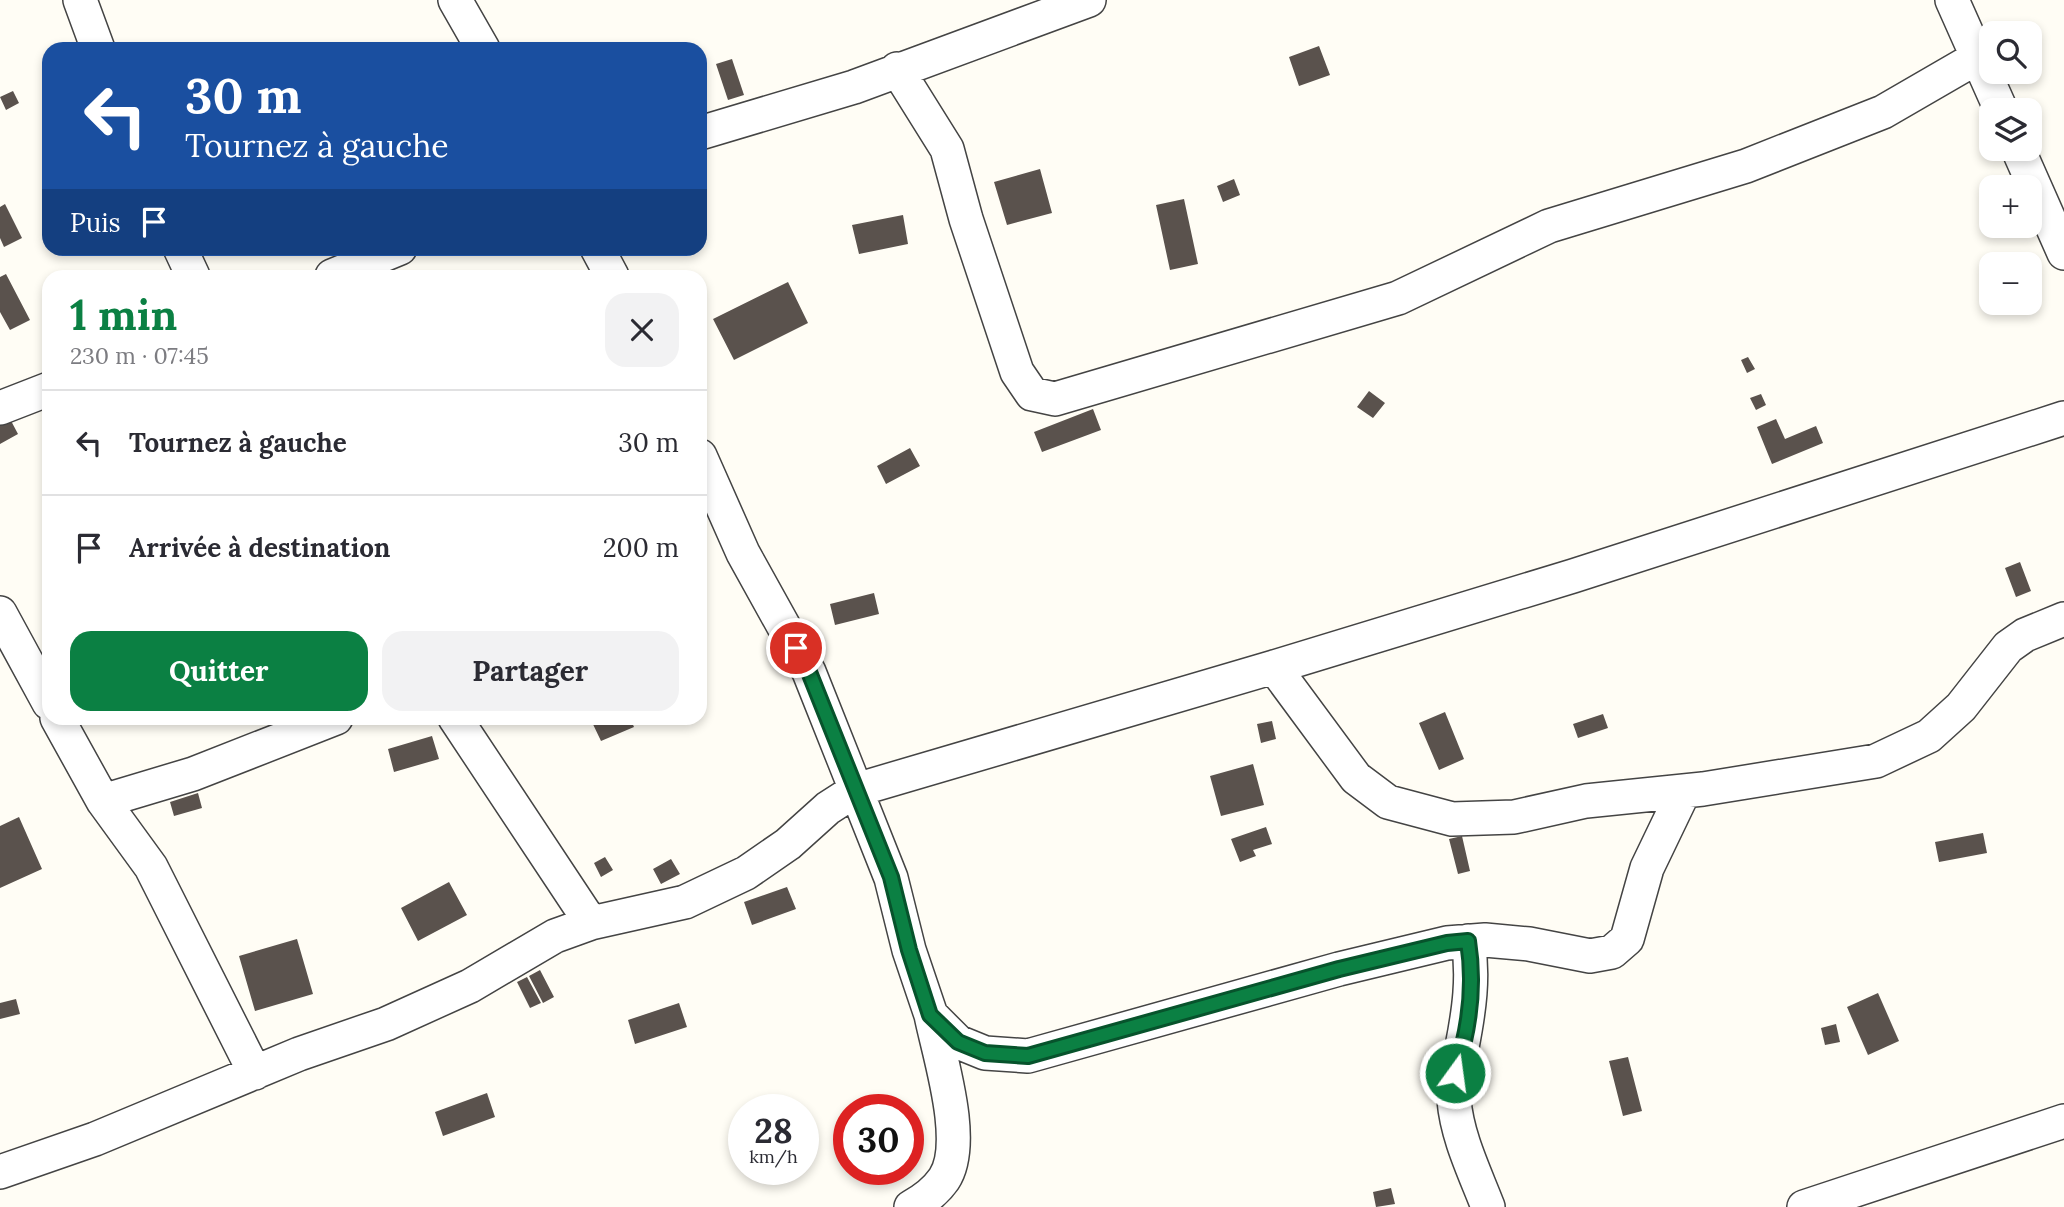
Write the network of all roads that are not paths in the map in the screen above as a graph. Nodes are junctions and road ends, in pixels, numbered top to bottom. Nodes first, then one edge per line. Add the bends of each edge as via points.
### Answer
1 (80, 0) edge
2 (455, 0) edge
3 (1089, 0) edge
4 (1952, 0) edge
5 (95, 42) edge
6 (479, 42) edge
7 (1978, 57) junction
8 (897, 69) junction
9 (1996, 98) edge
10 (707, 130) edge
11 (2023, 161) edge
12 (2064, 253) edge
13 (381, 256) edge
14 (347, 270) edge
15 (42, 392) edge
16 (0, 408) edge
17 (2064, 418) edge
18 (707, 472) edge
19 (0, 613) edge
20 (2064, 619) edge
21 (1274, 667) junction
22 (42, 690) edge
23 (61, 725) edge
24 (319, 725) edge
25 (460, 725) edge
26 (856, 790) junction
27 (1684, 791) junction
28 (103, 801) junction
29 (591, 923) junction
30 (1468, 941) junction
31 (930, 1015) junction
32 (255, 1073) junction
33 (2064, 1121) edge
34 (0, 1172) edge
35 (911, 1207) edge
36 (1489, 1207) edge
37 (1804, 1207) edge

1 - 5 street
2 - 6 street
3 - 8 street via 952,53
4 - 7 street
7 - 8 street via 1883,113 1746,166 1549,226 1398,299 1055,399 1032,394 1017,372 947,149
7 - 9 street
8 - 10 street via 854,87
11 - 12 street
13 - 14 street
15 - 16 street
17 - 21 street
18 - 26 street via 743,553 809,672
19 - 22 street
20 - 27 street via 2008,647 1961,707 1929,736 1876,761
21 - 26 street
21 - 27 street via 1356,778 1388,802 1452,819 1514,817 1586,801
23 - 28 street
24 - 28 street via 193,774
25 - 29 street
26 - 29 street via 746,873 685,902
26 - 31 street via 891,877
27 - 30 street via 1647,868 1627,939 1612,952 1590,956 1529,944
28 - 32 street via 151,867
29 - 32 street via 524,952 441,1000
30 - 31 street via 1339,969 1028,1056 985,1053 958,1042
30 - 36 street via 1473,968 1454,1101 1462,1138
31 - 35 street via 953,1129 952,1157 945,1177 928,1198
32 - 34 street via 95,1139
33 - 37 street

